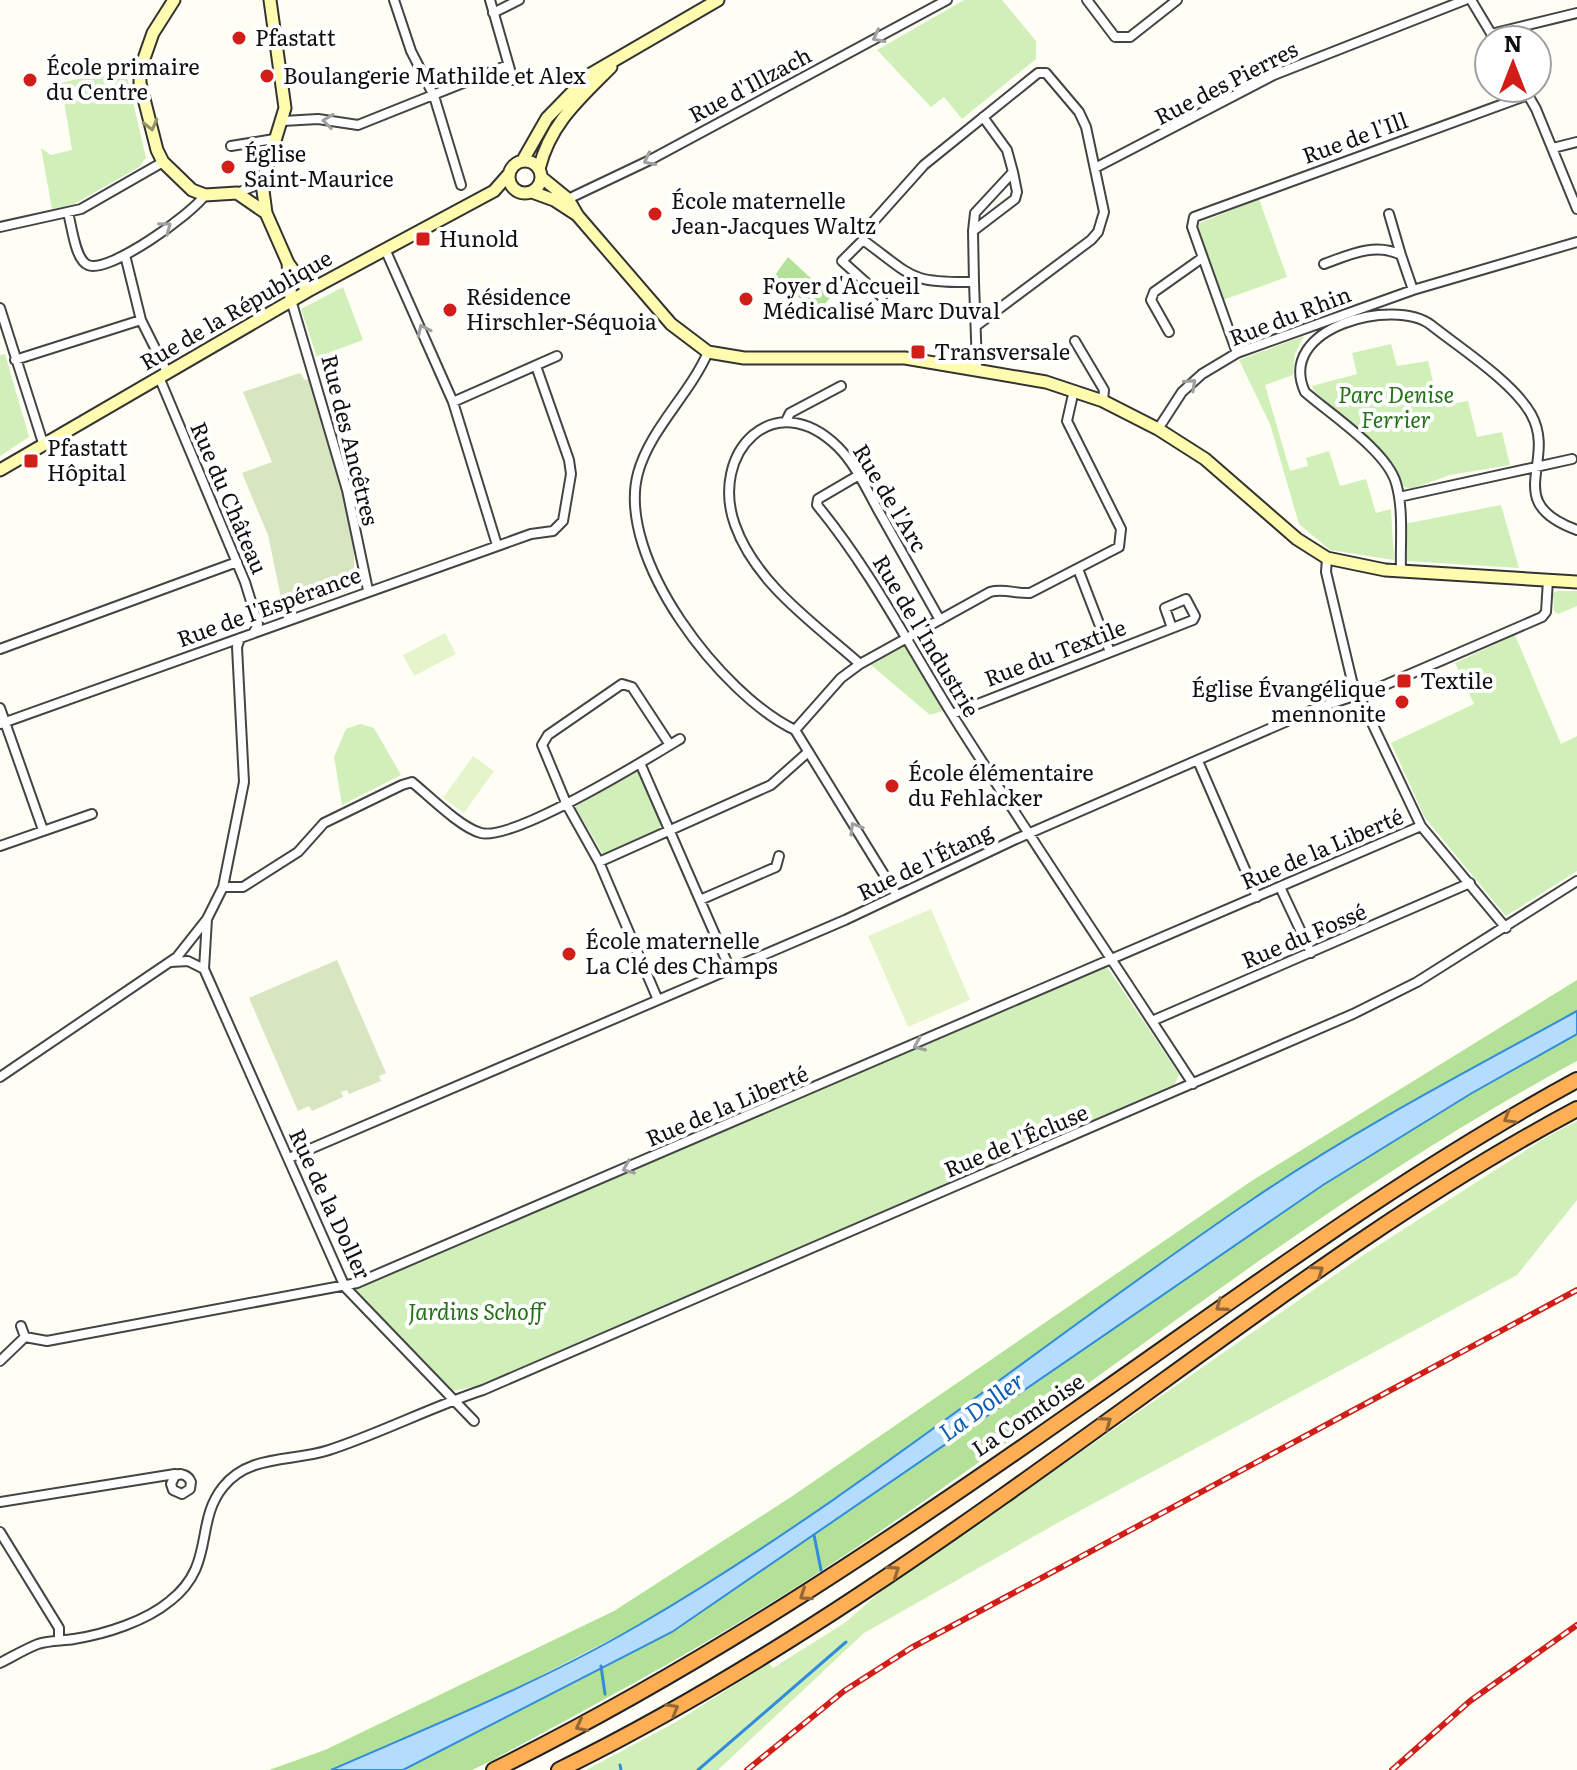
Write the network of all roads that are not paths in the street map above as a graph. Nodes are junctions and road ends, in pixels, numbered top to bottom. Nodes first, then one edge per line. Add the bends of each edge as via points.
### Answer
1 (174, 0) edge
2 (270, 0) edge
3 (394, 0) edge
4 (490, 0) edge
5 (519, 0) edge
6 (718, 0) edge
7 (947, 0) edge
8 (1087, 0) edge
9 (1177, 0) edge
10 (1465, 0) edge
11 (1471, 0) edge
12 (493, 13) junction
13 (1577, 13) edge
14 (1485, 24) edge
15 (1538, 24) edge
16 (619, 59) junction
17 (508, 65) junction
18 (513, 80) dead end
19 (434, 96) junction
20 (1492, 104) edge
21 (1532, 104) edge
22 (983, 117) junction
23 (283, 121) junction
24 (274, 139) junction
25 (1577, 142) edge
26 (231, 146) dead end
27 (1553, 148) junction
28 (523, 160) junction
29 (163, 162) junction
30 (1095, 168) junction
31 (1013, 172) junction
32 (540, 173) junction
33 (508, 175) junction
34 (262, 183) junction
35 (461, 185) dead end
36 (494, 191) junction
37 (516, 191) junction
38 (532, 192) junction
39 (237, 193) junction
40 (205, 195) junction
41 (568, 199) junction
42 (1577, 209) edge
43 (68, 213) junction
44 (266, 213) junction
45 (1389, 214) dead end
46 (578, 216) junction
47 (0, 227) edge
48 (973, 231) junction
49 (863, 240) junction
50 (1577, 242) edge
51 (385, 249) junction
52 (125, 255) junction
53 (1401, 255) junction
54 (1202, 258) junction
55 (288, 263) junction
56 (1324, 264) dead end
57 (974, 282) junction
58 (1413, 290) junction
59 (308, 291) junction
60 (882, 297) dead end
61 (291, 300) junction
62 (0, 308) edge
63 (141, 320) junction
64 (976, 326) junction
65 (1169, 332) dead end
66 (1075, 341) dead end
67 (708, 352) junction
68 (1237, 353) junction
69 (557, 356) dead end
70 (15, 360) junction
71 (536, 366) junction
72 (977, 367) junction
73 (163, 375) junction
74 (841, 386) dead end
75 (1074, 390) junction
76 (1103, 401) junction
77 (453, 402) junction
78 (786, 421) junction
79 (1158, 429) junction
80 (43, 443) junction
81 (1572, 459) dead end
82 (1534, 469) junction
83 (0, 470) edge
84 (859, 475) junction
85 (1399, 497) junction
86 (1577, 530) edge
87 (497, 545) junction
88 (1327, 558) junction
89 (237, 562) junction
90 (1078, 569) junction
91 (1401, 570) junction
92 (1548, 580) junction
93 (1577, 582) edge
94 (368, 590) junction
95 (940, 620) junction
96 (1172, 628) dead end
97 (253, 633) junction
98 (907, 637) junction
99 (240, 638) junction
100 (0, 649) edge
101 (1110, 652) junction
102 (860, 664) junction
103 (1359, 695) junction
104 (0, 708) edge
105 (952, 714) junction
106 (2, 723) edge
107 (795, 730) junction
108 (680, 739) dead end
109 (670, 745) junction
110 (807, 753) junction
111 (1198, 761) junction
112 (640, 763) junction
113 (567, 805) junction
114 (92, 814) dead end
115 (1421, 826) junction
116 (43, 830) junction
117 (671, 830) junction
118 (1028, 834) junction
119 (0, 846) edge
120 (779, 856) dead end
121 (599, 862) junction
122 (1577, 881) edge
123 (1470, 883) junction
124 (223, 887) junction
125 (1280, 887) junction
126 (896, 894) junction
127 (1257, 897) junction
128 (700, 900) junction
129 (207, 919) junction
130 (1506, 928) junction
131 (1311, 953) junction
132 (1110, 958) junction
133 (170, 962) junction
134 (204, 969) junction
135 (730, 969) junction
136 (658, 1000) junction
137 (1152, 1021) junction
138 (0, 1077) edge
139 (1577, 1080) edge
140 (1193, 1084) junction
141 (1577, 1109) edge
142 (289, 1158) junction
143 (345, 1287) junction
144 (21, 1326) dead end
145 (25, 1337) junction
146 (0, 1361) edge
147 (453, 1400) junction
148 (474, 1421) dead end
149 (181, 1474) dead end
150 (0, 1502) edge
151 (0, 1532) edge
152 (59, 1640) junction
153 (0, 1663) edge
154 (494, 1770) edge
155 (559, 1770) edge

1 -> 29 main road via 153,33 140,70
2 - 23 main road
3 - 19 street
4 - 12 street
5 - 12 street
6 - 16 main road
7 -> 41 street, Rue d'Illzach
8 - 9 street via 1122,39
10 - 30 street, Rue des Pierres via 1274,75
11 - 14 street
12 - 17 street
13 - 15 street
16 - 28 main road via 589,75 560,102
16 - 32 main road via 559,121 544,148
17 - 18 street
17 - 19 street
19 -> 23 street via 358,125
19 - 35 street
20 - 54 street, Rue de l'Ill via 1194,217
21 - 27 street
22 - 30 street via 1038,73 1046,73 1079,112
22 - 31 street via 1007,150
22 - 49 street via 924,165 865,231
23 - 24 main road
24 - 26 street
24 - 34 main road
25 - 27 street
27 - 42 street
28 - 32 main road via 533,162
28 - 33 main road
29 - 40 main road via 192,190
29 - 43 street
30 - 64 street via 1104,212 1098,232
31 - 48 street via 975,213
31 - 48 street via 1015,199
32 - 38 main road
32 - 41 main road
33 - 36 main road, Rue de la République
33 - 37 main road
34 - 39 street
34 - 44 main road
36 - 37 main road, Rue de la République
36 - 51 main road, Rue de la République
37 - 38 main road
38 - 46 main road
39 - 40 main road
39 - 44 main road
52 -> 40 street
41 - 46 main road
43 - 47 street
43 - 52 street via 81,259 88,265
44 - 55 main road
45 - 53 street
46 - 67 main road via 671,324
48 - 57 street
49 - 57 street via 919,281
49 - 60 street via 842,261
50 - 58 street, Rue du Rhin
51 - 59 main road, Rue de la République
77 -> 51 street
52 - 63 street, Rue du Château
53 - 56 street, Rue du Rhin via 1364,249
53 - 58 street
54 - 65 street via 1154,292 1151,300
54 - 68 street
55 - 59 main road
55 - 61 main road
57 - 64 street
58 - 68 street, Rue du Rhin
59 - 61 main road, Rue de la République
61 - 73 main road, Rue de la République
61 - 94 street, Rue des Ancêtres via 351,503
62 - 70 street
63 - 70 street
63 - 73 street, Rue du Château
64 - 72 street
66 - 76 street via 1104,390
67 - 72 main road via 744,358 872,355
67 - 107 street via 638,472 636,520 654,579 691,635 730,678
79 -> 68 street, Rue du Rhin via 1182,392
69 - 71 street
70 - 80 street
71 - 77 street
71 - 87 street, Rue de l'Espérance via 569,460 563,521 553,531
72 - 75 main road
73 - 80 main road, Rue de la République
73 - 89 street, Rue du Château
74 - 78 street via 790,413
75 - 76 main road
75 - 90 street via 1067,421 1122,539 1119,547
76 - 79 main road
77 - 87 street
78 - 84 street, Rue de l'Arc via 830,440
78 - 102 street via 762,427 741,446 730,499 735,524 762,574
79 - 88 main road via 1205,459 1297,539
80 - 83 main road, Rue de la République
81 - 82 street
82 - 85 street
82 - 85 street via 1537,426 1514,392 1426,322 1406,314 1381,314 1313,338 1301,356 1299,379 1305,392 1383,459
82 - 86 street via 1536,500 1546,515
84 - 95 street, Rue de l'Arc
84 - 98 street, Rue de l'Industrie via 818,499 817,505
85 - 91 street
87 - 94 street, Rue de l'Espérance
88 - 91 main road
88 - 103 street via 1341,644
89 - 97 street, Rue du Château via 258,624
89 - 100 street
90 - 95 street via 1030,593 990,592
90 - 101 street
91 - 92 main road
92 - 93 main road
92 - 103 street, Rue de l'Étang via 1542,617
94 - 97 street, Rue de l'Espérance
95 - 98 street
96 - 101 street, Rue du Textile
97 - 99 street, Rue de l'Espérance
98 - 102 street
98 - 105 street, Rue de l'Industrie
99 - 106 street, Rue de l'Espérance
99 - 124 street via 245,773
101 - 105 street, Rue du Textile
102 - 107 street
103 - 111 street, Rue de l'Étang
103 - 115 street
104 - 106 street
105 - 118 street, Rue de l'Industrie
106 - 116 street
107 - 110 street
108 - 109 street
109 - 112 street
109 - 113 street via 632,687 617,686 544,740 542,749
110 - 117 street via 771,785
126 -> 110 street
111 - 118 street, Rue de l'Étang
111 - 127 street
112 - 113 street
112 - 117 street
113 - 121 street
113 - 124 street via 492,834 482,833 412,782 324,823 298,852 243,887
114 - 116 street
115 - 123 street
115 - 125 street, Rue de la Liberté
116 - 119 street
117 - 121 street
117 - 128 street
118 - 126 street, Rue de l'Étang
118 - 132 street, Rue de l'Industrie
120 - 128 street via 776,867
121 - 136 street
122 - 130 street, Rue de l'Écluse
123 - 130 street
123 - 131 street, Rue du Fossé
124 - 129 street
125 - 127 street, Rue de la Liberté
125 - 131 street
126 - 135 street, Rue de l'Étang
127 - 132 street, Rue de la Liberté
128 - 135 street
129 - 133 street
129 - 134 street
130 - 140 street, Rue de l'Écluse via 1391,995
131 - 137 street, Rue du Fossé
132 - 137 street, Rue de l'Industrie
132 -> 143 street, Rue de la Liberté via 990,1014
133 - 134 street via 188,961
133 - 138 street
134 - 142 street, Rue de la Doller
135 - 136 street, Rue de l'Étang
136 - 142 street, Rue de l'Étang
137 - 140 street, Rue de l'Industrie
139 -> 154 highway, La Comtoise via 1305,1246 793,1604 669,1678
140 - 147 street, Rue de l'Écluse
155 -> 141 highway via 807,1629 1367,1237
142 - 143 street, Rue de la Doller
143 - 145 street, Rue de la Liberté via 47,1341
143 - 147 street, Rue de la Doller
144 - 145 street
145 - 146 street
147 - 148 street, Rue de la Doller
147 - 152 street, Rue de l'Écluse via 328,1451 245,1468 214,1500 201,1560 171,1601 124,1624
149 - 150 street
151 - 152 street via 59,1628
152 - 153 street, Rue de l'Écluse via 35,1645

